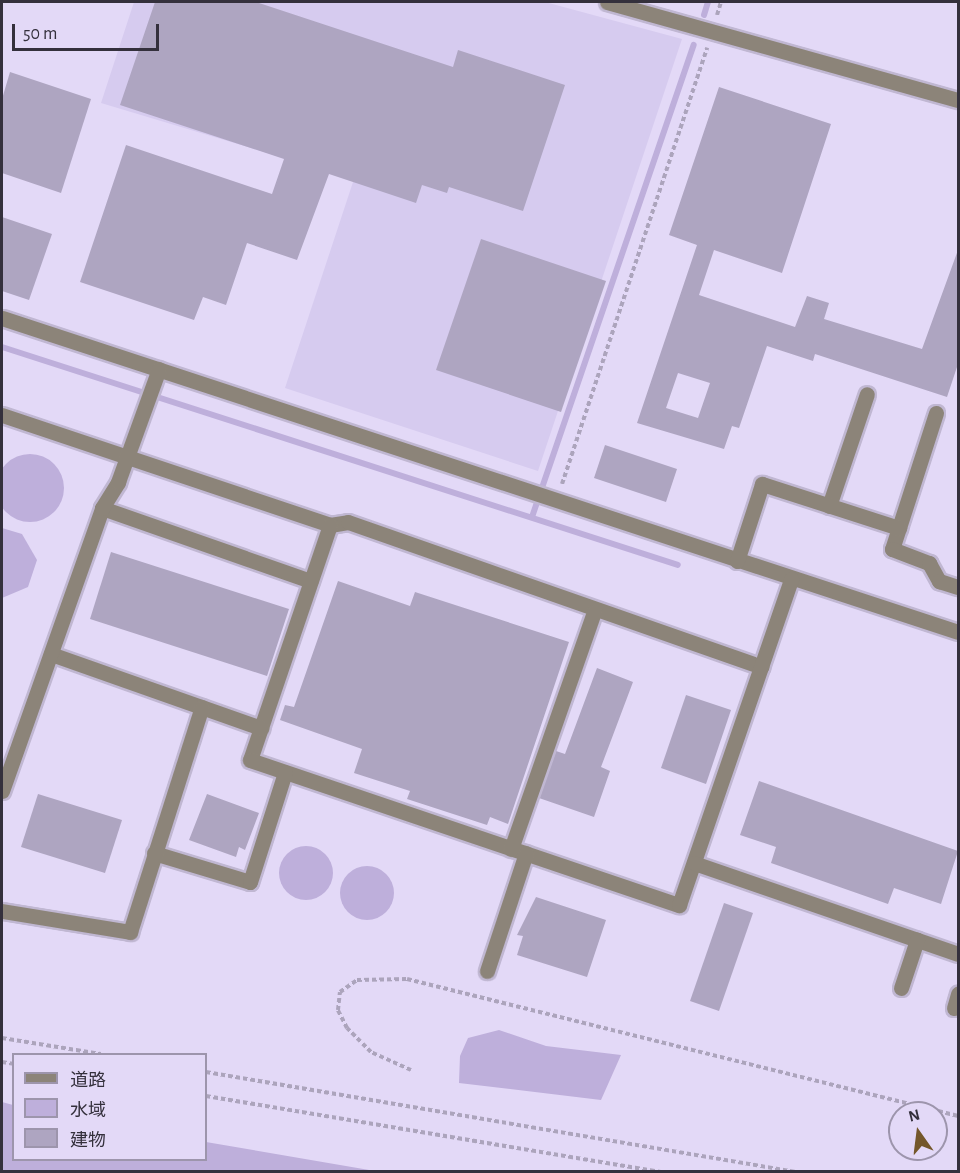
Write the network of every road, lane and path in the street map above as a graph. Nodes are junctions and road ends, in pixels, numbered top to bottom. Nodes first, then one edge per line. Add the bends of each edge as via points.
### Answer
1 (607, 2) edge
2 (721, 2) edge
3 (716, 17) dead end
4 (709, 44) dead end
5 (958, 100) edge
6 (2, 318) edge
7 (159, 369) junction
8 (867, 394) dead end
9 (936, 413) dead end
10 (2, 415) edge
11 (127, 458) junction
12 (562, 484) dead end
13 (829, 506) junction
14 (102, 508) junction
15 (330, 525) junction
16 (899, 528) junction
17 (737, 561) junction
18 (791, 579) junction
19 (311, 581) junction
20 (958, 587) edge
21 (594, 612) junction
22 (958, 632) edge
23 (51, 654) junction
24 (761, 666) junction
25 (202, 707) junction
26 (261, 728) junction
27 (285, 772) junction
28 (2, 791) edge
29 (518, 851) junction
30 (154, 853) junction
31 (694, 863) junction
32 (2, 911) edge
33 (917, 940) junction
34 (958, 954) edge
35 (487, 971) dead end
36 (901, 988) dead end
37 (2, 1038) edge
38 (95, 1053) edge
39 (411, 1070) dead end
40 (207, 1072) edge
41 (207, 1096) edge
42 (958, 1116) edge
43 (661, 1172) edge
44 (796, 1172) edge

1 - 5 street
2 - 3 path
4 - 12 path
6 - 7 street
7 - 11 street
7 - 17 street
8 - 13 street
9 - 16 street
10 - 11 street
11 - 14 street
11 - 15 street
13 - 16 street
13 - 17 street via 762,484
14 - 19 street
14 - 23 street
15 - 19 street
15 - 21 street via 348,522
16 - 20 street via 892,549 929,563 939,581
17 - 18 street
18 - 22 street
18 - 24 street
19 - 26 street
21 - 24 street
21 - 29 street
23 - 25 street
23 - 28 street
24 - 31 street
25 - 26 street
25 - 30 street
26 - 27 street via 250,760
27 - 29 street
27 - 30 street via 250,882
29 - 31 street via 679,905
29 - 35 street
30 - 32 street via 130,932
31 - 33 street
33 - 34 street
33 - 36 street
37 - 38 path
39 - 42 path via 371,1052 347,1028 338,1010 340,992 357,980 407,979
40 - 44 path
41 - 43 path

